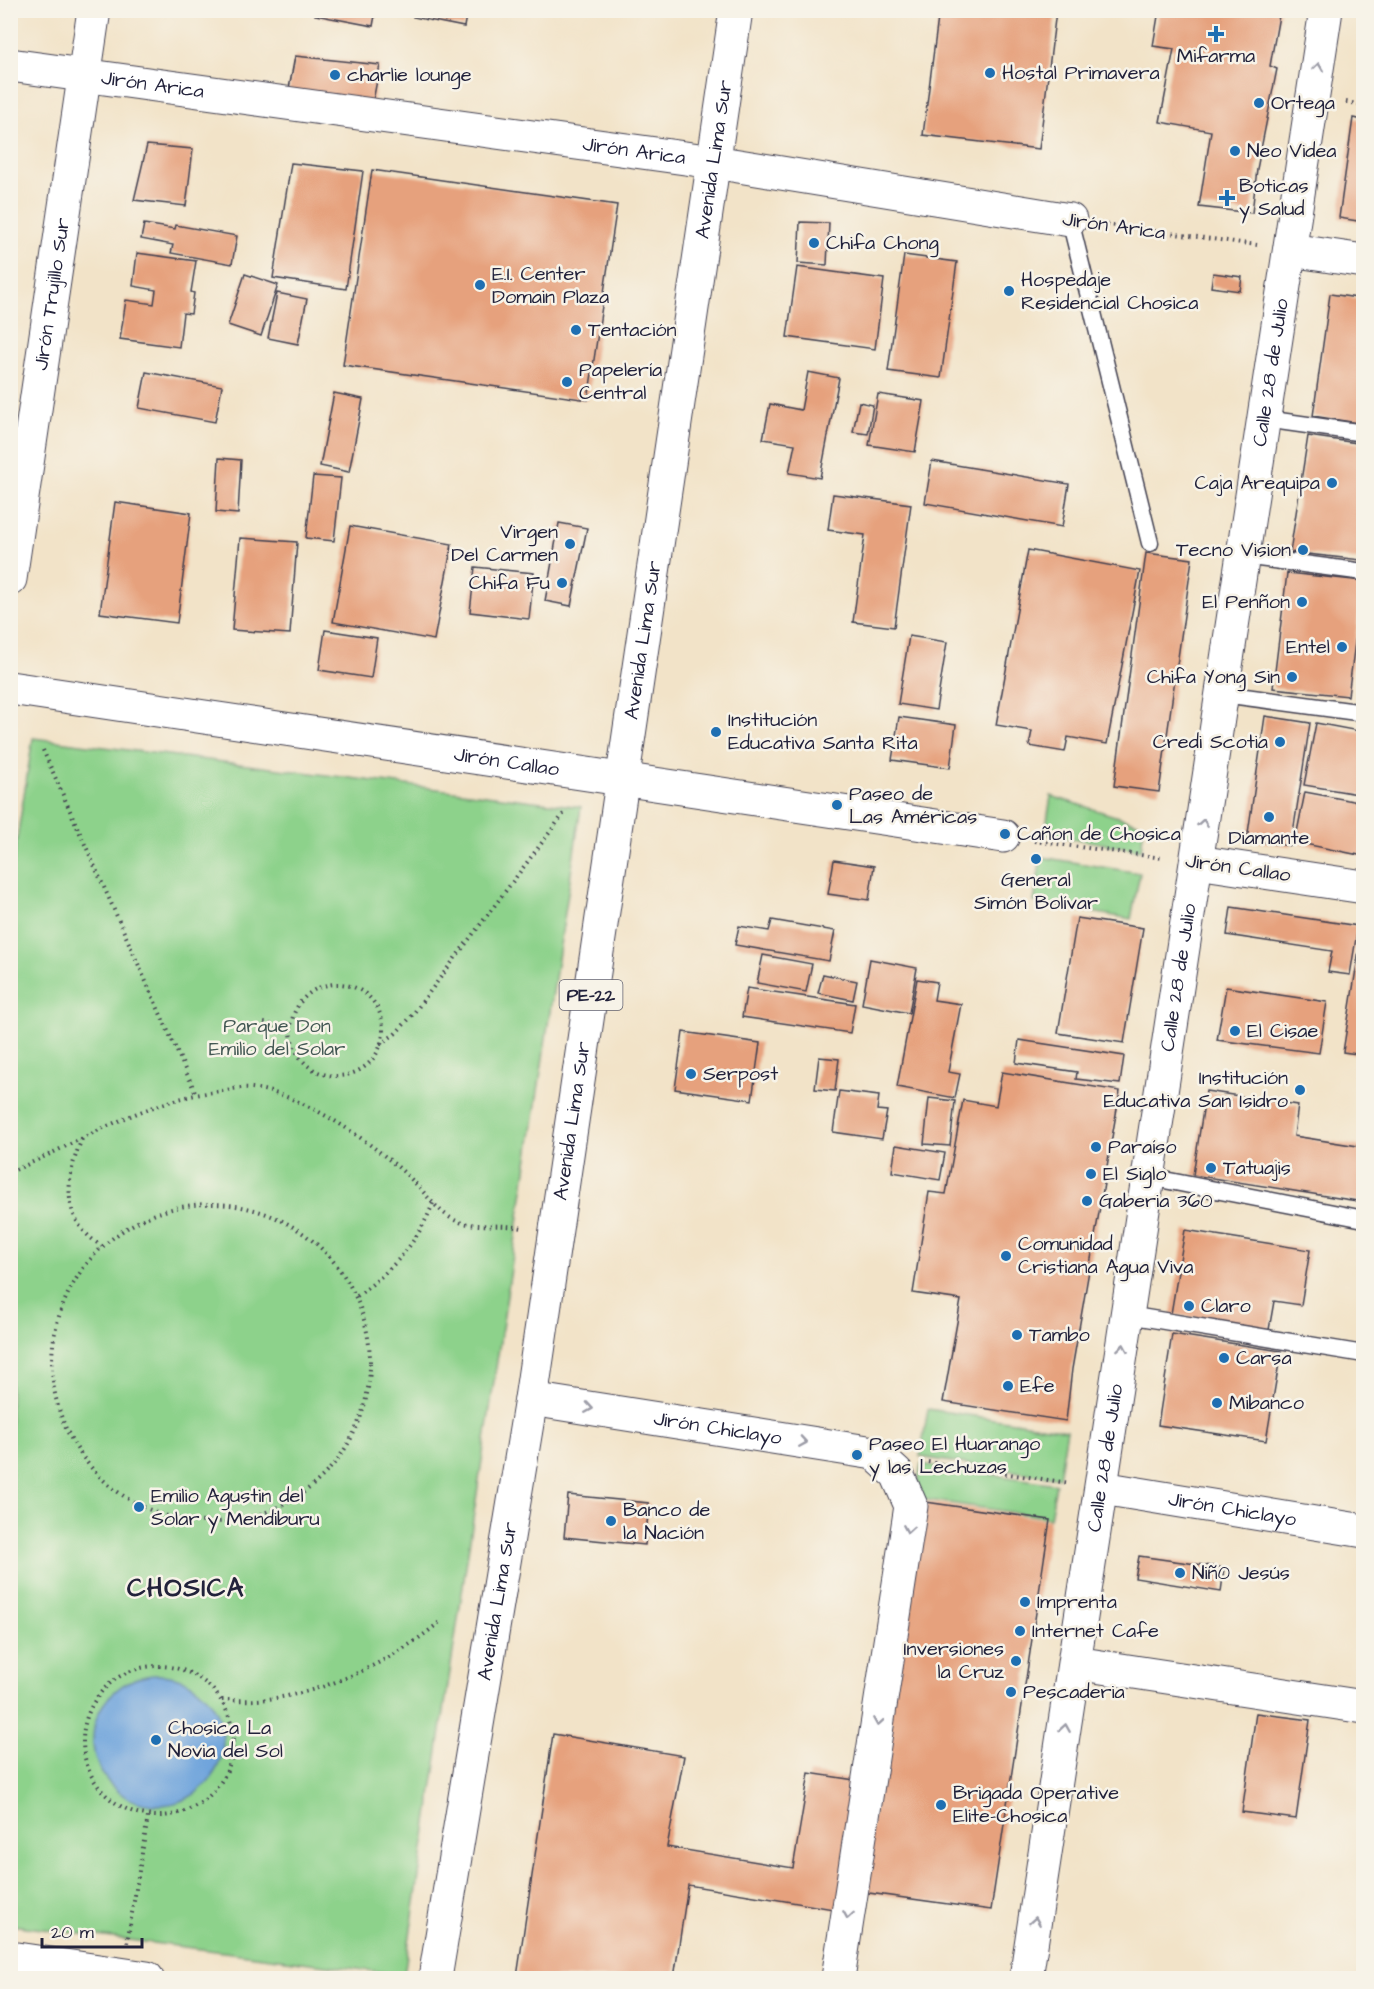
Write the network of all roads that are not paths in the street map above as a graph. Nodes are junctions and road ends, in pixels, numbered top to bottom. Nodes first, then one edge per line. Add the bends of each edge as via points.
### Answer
1 (94, 10) edge
2 (736, 10) edge
3 (1326, 10) edge
4 (10, 66) edge
5 (84, 77) junction
6 (714, 162) junction
7 (1071, 220) joint
8 (1290, 250) junction
9 (1364, 261) edge
10 (1265, 419) junction
11 (1364, 433) edge
12 (1150, 543) dead end
13 (1243, 556) junction
14 (1364, 572) edge
15 (10, 579) edge
16 (10, 688) edge
17 (1223, 694) junction
18 (1364, 713) edge
19 (623, 779) junction
20 (1003, 836) dead end
21 (1197, 862) junction
22 (1364, 887) edge
23 (1149, 1176) junction
24 (1364, 1219) edge
25 (1128, 1315) junction
26 (1364, 1354) edge
27 (531, 1399) junction
28 (1102, 1488) junction
29 (1364, 1531) edge
30 (1075, 1663) junction
31 (1364, 1707) edge
32 (10, 1958) edge
33 (135, 1977) edge
34 (435, 1978) edge
35 (838, 1978) edge
36 (1026, 1978) edge

1 - 5 main road, Jirón Trujillo Sur
2 - 6 main road, Avenida Lima Sur / PE-22
8 -> 3 main road, Calle 28 de Julio
4 - 5 main road, Jirón Arica
5 - 6 main road, Jirón Arica
5 - 15 main road, Jirón Trujillo Sur
6 - 7 main road, Jirón Arica
6 - 19 main road, Avenida Lima Sur / PE-22
7 - 12 lane
8 - 9 main road
8 - 10 main road, Calle 28 de Julio
10 - 11 lane
10 - 13 main road, Calle 28 de Julio
13 - 14 lane
13 - 17 main road, Calle 28 de Julio
16 - 19 main road, Jirón Callao
17 - 18 lane
21 -> 17 main road, Calle 28 de Julio
19 - 20 main road, Jirón Callao
19 - 27 main road, Avenida Lima Sur / PE-22
21 - 22 main road, Jirón Callao
21 - 23 main road, Calle 28 de Julio
23 - 24 lane
23 - 25 main road, Calle 28 de Julio
25 - 26 lane
28 -> 25 main road, Calle 28 de Julio
27 - 34 main road, Avenida Lima Sur / PE-22
27 -> 35 main road, Jirón Chiclayo via 885,1464 911,1506
28 - 29 main road, Jirón Chiclayo
28 - 30 main road, Calle 28 de Julio
30 - 31 main road
36 -> 30 main road, Calle 28 de Julio
32 - 33 main road

